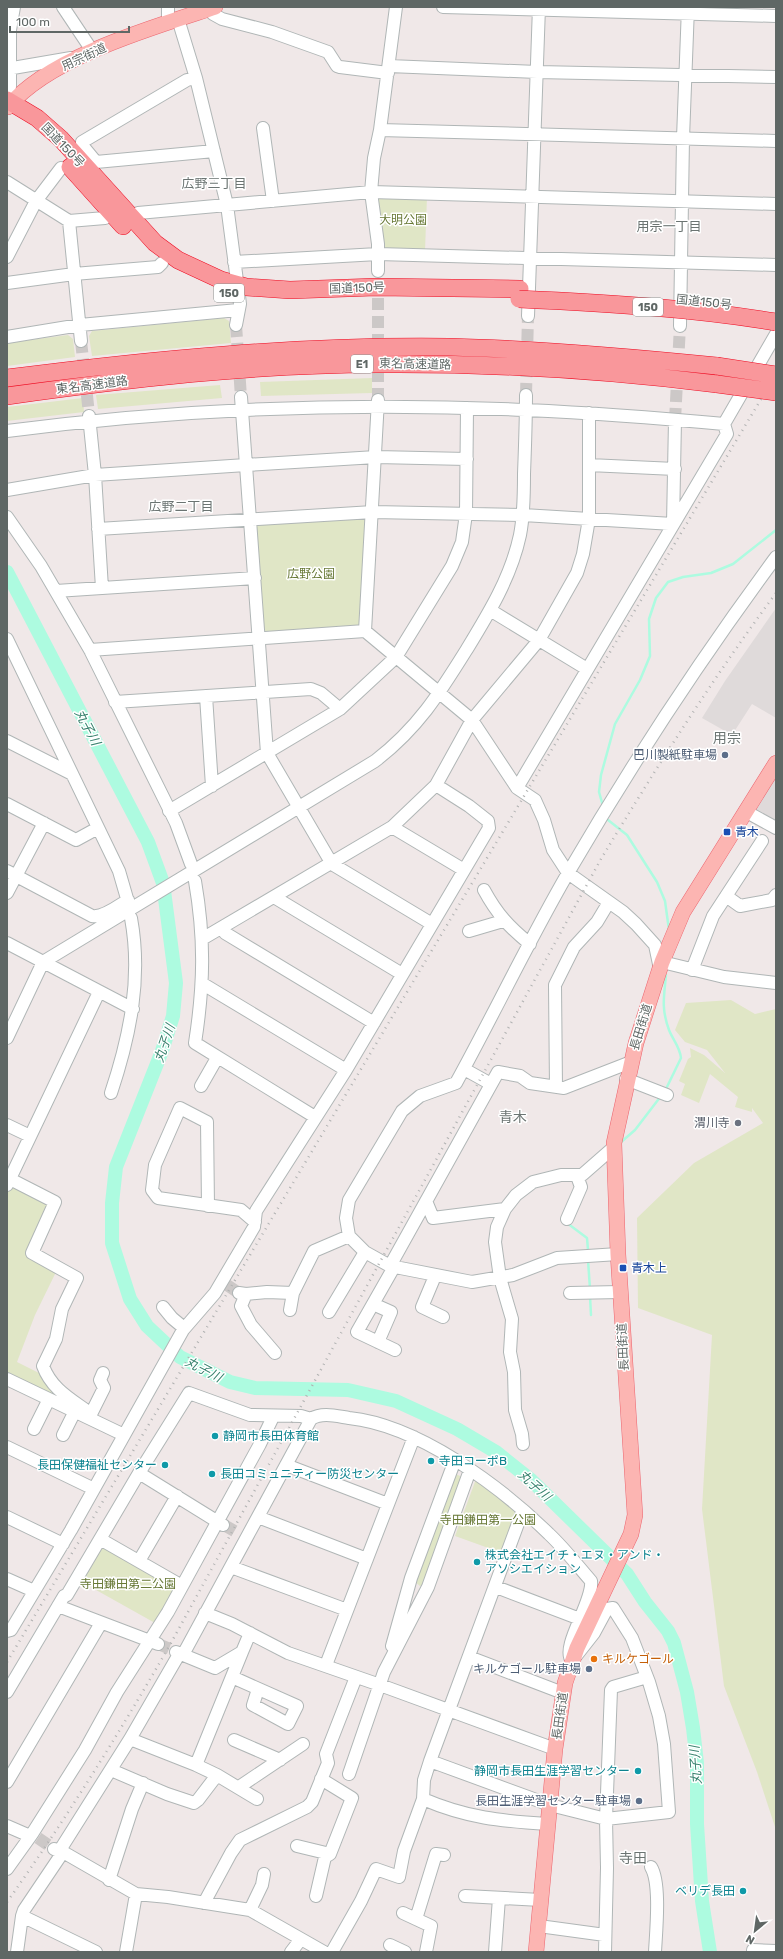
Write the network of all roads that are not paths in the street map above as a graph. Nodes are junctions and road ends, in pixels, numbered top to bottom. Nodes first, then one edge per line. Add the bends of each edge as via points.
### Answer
1 (14, 7) edge
2 (63, 7) edge
3 (212, 7) edge
4 (396, 7) edge
5 (443, 7) edge
6 (539, 9) edge
7 (688, 10) edge
8 (172, 16) edge
9 (776, 16) edge
10 (88, 54) junction
11 (8, 69) edge
12 (388, 69) junction
13 (538, 72) junction
14 (685, 75) junction
15 (776, 77) edge
16 (196, 78) junction
17 (8, 106) edge
18 (263, 128) dead end
19 (380, 130) junction
20 (534, 133) junction
21 (683, 138) junction
22 (776, 141) edge
23 (214, 151) junction
24 (61, 168) dead end
25 (7, 182) edge
26 (371, 192) junction
27 (532, 197) junction
28 (36, 201) junction
29 (273, 201) junction
30 (682, 201) junction
31 (776, 204) edge
32 (227, 205) junction
33 (138, 213) dead end
34 (105, 218) dead end
35 (69, 221) junction
36 (378, 254) junction
37 (7, 257) edge
38 (530, 258) junction
39 (234, 262) junction
40 (681, 262) junction
41 (162, 263) junction
42 (776, 265) edge
43 (378, 271) tunnel mouth
44 (74, 274) junction
45 (7, 284) edge
46 (519, 294) junction
47 (238, 297) junction
48 (776, 311) edge
49 (528, 316) tunnel mouth
50 (776, 322) edge
51 (80, 325) junction
52 (236, 325) tunnel mouth
53 (680, 326) tunnel mouth
54 (776, 334) edge
55 (7, 337) edge
56 (81, 341) tunnel mouth
57 (776, 375) edge
58 (7, 378) edge
59 (776, 392) edge
60 (526, 395) tunnel mouth
61 (7, 396) edge
62 (241, 397) tunnel mouth
63 (378, 403) junction
64 (467, 408) junction
65 (243, 410) junction
66 (526, 410) junction
67 (589, 413) junction
68 (89, 418) junction
69 (676, 420) junction
70 (724, 424) junction
71 (7, 431) edge
72 (376, 457) junction
73 (467, 459) junction
74 (246, 465) junction
75 (589, 465) junction
76 (675, 469) junction
77 (95, 475) junction
78 (7, 490) edge
79 (373, 512) junction
80 (466, 514) junction
81 (524, 515) junction
82 (7, 517) edge
83 (588, 519) junction
84 (251, 520) junction
85 (673, 524) junction
86 (98, 529) junction
87 (776, 557) edge
88 (255, 578) junction
89 (102, 588) junction
90 (56, 591) junction
91 (490, 610) junction
92 (365, 631) junction
93 (259, 637) junction
94 (539, 640) junction
95 (7, 641) edge
96 (90, 650) junction
97 (396, 657) junction
98 (587, 669) junction
99 (262, 693) junction
100 (439, 693) junction
101 (206, 696) junction
102 (115, 702) junction
103 (340, 709) junction
104 (472, 720) junction
105 (7, 741) edge
106 (267, 753) junction
107 (776, 763) edge
108 (72, 774) junction
109 (212, 786) junction
110 (436, 786) junction
111 (517, 788) junction
112 (7, 804) edge
113 (298, 809) junction
114 (169, 811) junction
115 (745, 811) junction
116 (44, 822) junction
117 (392, 827) junction
118 (98, 828) junction
119 (776, 828) edge
120 (762, 841) dead end
121 (191, 864) dead end
122 (332, 864) junction
123 (464, 870) junction
124 (568, 873) junction
125 (11, 874) edge
126 (195, 881) dead end
127 (484, 890) dead end
128 (7, 893) edge
129 (776, 895) edge
130 (726, 896) junction
131 (274, 898) junction
132 (609, 902) junction
133 (131, 918) dead end
134 (504, 921) junction
135 (432, 924) junction
136 (222, 928) junction
137 (469, 932) dead end
138 (202, 939) junction
139 (7, 943) edge
140 (530, 944) junction
141 (43, 962) junction
142 (661, 965) junction
143 (692, 970) junction
144 (402, 974) junction
145 (776, 983) edge
146 (203, 984) junction
147 (99, 992) junction
148 (133, 1009) junction
149 (374, 1022) junction
150 (7, 1038) edge
151 (217, 1058) junction
152 (631, 1062) junction
153 (464, 1069) junction
154 (346, 1070) junction
155 (626, 1079) junction
156 (491, 1084) junction
157 (201, 1086) dead end
158 (556, 1087) junction
159 (111, 1093) dead end
160 (664, 1094) dead end
161 (315, 1116) junction
162 (7, 1125) edge
163 (30, 1136) junction
164 (614, 1147) junction
165 (577, 1176) junction
166 (8, 1182) edge
167 (426, 1201) junction
168 (208, 1206) junction
169 (505, 1209) junction
170 (568, 1219) dead end
171 (255, 1222) junction
172 (349, 1236) junction
173 (365, 1252) junction
174 (618, 1254) junction
175 (392, 1266) junction
176 (435, 1276) junction
177 (500, 1278) junction
178 (620, 1292) junction
179 (293, 1293) junction
180 (570, 1293) dead end
181 (373, 1304) junction
182 (163, 1307) dead end
183 (290, 1310) dead end
184 (329, 1312) dead end
185 (443, 1318) dead end
186 (184, 1329) junction
187 (378, 1342) junction
188 (395, 1350) dead end
189 (275, 1353) dead end
190 (103, 1374) dead end
191 (7, 1379) edge
192 (49, 1399) junction
193 (75, 1411) junction
194 (90, 1416) junction
195 (273, 1417) junction
196 (311, 1420) junction
197 (34, 1429) dead end
198 (63, 1435) dead end
199 (124, 1435) junction
200 (414, 1437) junction
201 (523, 1444) dead end
202 (7, 1447) edge
203 (455, 1460) junction
204 (286, 1465) junction
205 (470, 1470) junction
206 (139, 1473) junction
207 (94, 1488) junction
208 (177, 1496) junction
209 (388, 1504) junction
210 (523, 1510) junction
211 (7, 1517) edge
212 (258, 1517) junction
213 (220, 1523) junction
214 (100, 1539) junction
215 (63, 1544) junction
216 (367, 1559) junction
217 (139, 1561) junction
218 (231, 1567) junction
219 (7, 1579) edge
220 (182, 1586) junction
221 (496, 1587) junction
222 (34, 1591) junction
223 (58, 1606) junction
224 (347, 1610) junction
225 (205, 1613) junction
226 (580, 1619) junction
227 (101, 1623) junction
228 (7, 1631) edge
229 (250, 1633) junction
230 (153, 1642) junction
231 (178, 1652) junction
232 (242, 1652) junction
233 (469, 1657) junction
234 (572, 1661) junction
235 (326, 1665) junction
236 (384, 1672) junction
237 (356, 1676) junction
238 (232, 1677) junction
239 (647, 1677) junction
240 (380, 1685) junction
241 (258, 1689) dead end
242 (7, 1692) edge
243 (563, 1693) junction
244 (449, 1711) junction
245 (130, 1739) junction
246 (234, 1740) dead end
247 (303, 1744) dead end
248 (555, 1749) junction
249 (280, 1760) junction
250 (430, 1761) junction
251 (196, 1765) junction
252 (111, 1770) junction
253 (217, 1774) junction
254 (349, 1774) dead end
255 (321, 1779) junction
256 (7, 1782) edge
257 (143, 1783) junction
258 (239, 1788) junction
259 (257, 1799) dead end
260 (423, 1799) junction
261 (550, 1805) junction
262 (606, 1819) junction
263 (548, 1824) junction
264 (7, 1826) edge
265 (33, 1836) junction
266 (297, 1846) dead end
267 (59, 1850) junction
268 (330, 1854) junction
269 (444, 1855) dead end
270 (651, 1867) dead end
271 (7, 1869) edge
272 (264, 1874) dead end
273 (109, 1880) junction
274 (136, 1894) junction
275 (316, 1896) dead end
276 (465, 1896) dead end
277 (499, 1898) junction
278 (541, 1900) junction
279 (204, 1903) junction
280 (250, 1910) junction
281 (402, 1913) dead end
282 (22, 1916) junction
283 (416, 1919) junction
284 (539, 1926) junction
285 (606, 1935) junction
286 (300, 1939) junction
287 (390, 1945) dead end
288 (776, 1951) edge
289 (17, 1952) edge
290 (96, 1952) edge
291 (126, 1952) edge
292 (291, 1952) edge
293 (324, 1952) edge
294 (332, 1952) edge
295 (405, 1952) edge
296 (426, 1952) edge
297 (495, 1952) edge
298 (536, 1952) edge
299 (605, 1952) edge
300 (655, 1952) edge
301 (753, 1952) edge

1 - 11 street
2 - 10 street
3 - 8 main road, 用宗街道
3 - 12 street via 213,14 222,19 272,32 328,52 337,66
4 - 12 street
5 - 6 street
6 - 7 street
6 - 13 street
7 - 9 street
7 - 14 street
8 - 10 main road, 用宗街道
8 - 16 street
10 - 11 street
10 - 17 main road, 用宗街道 via 48,74
11 - 17 street
12 - 13 street
12 - 19 street
13 - 14 street
13 - 20 street
14 - 15 street
14 - 21 street
16 - 23 street
16 - 23 street via 187,80 82,142 82,145 96,162
17 - 41 highway, 国道150号 / 150 via 54,146 130,234
17 - 47 highway, 国道150号 / 150 via 37,118 61,139 155,243
18 - 29 street
19 - 20 street
19 - 26 street
20 - 21 street
20 - 27 street
21 - 22 street
21 - 30 street
23 - 32 street
24 - 28 street
25 - 28 street
26 - 27 street
26 - 29 street
26 - 36 street
27 - 30 street
27 - 38 street
28 - 35 street
28 - 37 street
29 - 32 street
30 - 31 street
30 - 40 street
32 - 33 street
32 - 39 street
34 - 35 street
35 - 44 street
36 - 38 street
36 - 39 street
36 - 43 street
38 - 40 street
38 - 49 street
39 - 47 street
40 - 42 street
40 - 53 street
41 - 44 street via 158,267
41 - 47 highway, 国道150号 / 150 via 204,285
44 - 45 street
44 - 51 street
46 - 47 highway, 国道150号 / 150 via 376,287 290,290
46 - 48 highway, 国道150号 / 150 via 616,293
46 - 50 highway, 国道150号 / 150, bridge
47 - 51 street
47 - 52 street
51 - 55 street
51 - 56 street
54 - 70 street
57 - 58 highway, 東名高速道路 / E1, bridge via 619,356 524,350 376,348 303,350 168,360
59 - 61 highway, 東名高速道路 / E1, bridge via 606,372 376,364 161,377
60 - 66 street
62 - 65 street
63 - 64 street
63 - 65 street
63 - 72 street
64 - 66 street
64 - 73 street
65 - 68 street
65 - 74 street
66 - 67 street
66 - 81 street
67 - 69 street
67 - 75 street
68 - 71 street
68 - 77 street
69 - 70 street
69 - 76 street
70 - 85 street via 727,434
72 - 73 street
72 - 74 street
72 - 79 street
73 - 80 street
74 - 77 street
74 - 84 street
75 - 76 street
75 - 83 street
76 - 85 street
77 - 78 street
77 - 86 street
79 - 80 street
79 - 84 street
79 - 92 street
80 - 81 street
80 - 97 street via 465,529 457,555
81 - 83 street
81 - 91 street via 508,575
82 - 90 street
83 - 85 street
83 - 94 street via 584,554 577,573
84 - 86 street
84 - 88 street
85 - 98 street
86 - 89 street
87 - 124 street via 688,684
88 - 89 street
88 - 93 street
89 - 90 street
90 - 96 street
91 - 94 street
91 - 100 street
92 - 93 street
92 - 97 street
93 - 96 street
93 - 99 street
94 - 98 street
94 - 104 street
95 - 108 street
96 - 102 street
97 - 100 street
97 - 103 street
98 - 111 street
99 - 101 street
99 - 103 street via 311,689 321,693
99 - 106 street
100 - 104 street
100 - 113 street via 397,744 375,761
101 - 102 street
101 - 109 street
102 - 114 street
103 - 106 street
104 - 110 street
104 - 111 street
105 - 108 street
106 - 109 street
106 - 113 street
107 - 115 main road, 長田街道
108 - 118 street
109 - 114 street
110 - 117 street
110 - 123 street via 488,821 489,828
111 - 124 street via 535,800 553,850
112 - 116 street
113 - 122 street
113 - 141 street
114 - 121 street
115 - 119 street
115 - 142 main road, 長田街道 via 683,912
116 - 118 street via 76,840
116 - 125 street
117 - 122 street
117 - 123 street
118 - 125 street via 119,871 128,901 104,914 92,916
120 - 130 street
122 - 131 street
122 - 135 street
123 - 135 street
124 - 132 street
124 - 140 street
125 - 128 street
126 - 138 street
127 - 134 street
129 - 130 street via 772,900 740,906
130 - 143 street via 708,926
131 - 136 street
131 - 144 street
132 - 142 street via 623,912 655,945
132 - 158 street via 597,922 574,947 555,984
133 - 148 street via 136,966
134 - 137 street
134 - 140 street
135 - 144 street
136 - 138 street
136 - 149 street
138 - 146 street
139 - 141 street
140 - 153 street
141 - 147 street
141 - 150 street
142 - 143 street
142 - 152 main road, 長田街道
143 - 145 street via 724,977
144 - 149 street
146 - 151 street via 195,1043
146 - 154 street
147 - 148 street
147 - 163 street
148 - 159 street
149 - 154 street
151 - 157 street
151 - 161 street
152 - 155 main road, 長田街道
152 - 158 street via 573,1085
153 - 156 street
153 - 172 street via 456,1083 420,1096 402,1111 349,1200 346,1218
154 - 161 street
155 - 160 street
155 - 164 main road, 長田街道
156 - 158 street via 498,1072 520,1076 530,1083
156 - 167 street
161 - 171 street via 256,1211
162 - 163 street
163 - 166 street
164 - 165 street via 582,1175
164 - 174 main road, 長田街道
165 - 169 street via 561,1174 532,1182 516,1195
165 - 170 street via 581,1187
166 - 194 street via 55,1202 32,1253 77,1278 62,1309 56,1339 43,1366 48,1379
167 - 169 street via 433,1218
167 - 175 street
168 - 168 street via 207,1122 180,1108 155,1165 152,1190 158,1198
168 - 171 street via 241,1210
169 - 177 street via 497,1228 495,1242
171 - 186 street via 224,1283
172 - 173 street
172 - 179 street via 314,1251
173 - 175 street
173 - 184 street
174 - 177 street via 557,1258
174 - 178 main road, 長田街道
175 - 176 street
175 - 181 street
176 - 177 street via 472,1282
176 - 185 street via 422,1307
177 - 201 street via 512,1319 510,1352 514,1372 515,1410
178 - 180 street
178 - 234 main road, 長田街道 via 635,1515 631,1534
179 - 183 street
179 - 189 street via 242,1293 241,1306 251,1324
181 - 187 street via 391,1312
181 - 187 street via 357,1332
182 - 186 street
186 - 199 street
187 - 188 street
190 - 194 street via 100,1380 104,1388
191 - 192 street
192 - 193 street
192 - 197 street
193 - 194 street
193 - 198 street
194 - 199 street
195 - 196 street via 301,1416
195 - 206 street via 250,1415 190,1393
195 - 213 street
196 - 200 street via 317,1415 326,1415 371,1422
196 - 204 street
199 - 207 street
200 - 203 street
200 - 209 street
202 - 207 street
203 - 205 street
203 - 236 street via 411,1578
204 - 209 street
204 - 212 street
205 - 210 street
205 - 236 street via 428,1587
206 - 208 street
206 - 214 street
207 - 215 street
208 - 213 street
208 - 217 street
209 - 216 street
210 - 221 street
210 - 226 street via 549,1534 591,1581 591,1592
211 - 215 street
212 - 216 street
212 - 218 street via 242,1536
213 - 220 street
214 - 217 street
214 - 223 street
215 - 222 street
216 - 224 street
217 - 220 street
218 - 224 street
218 - 225 street
219 - 222 street
220 - 230 street
221 - 226 street
221 - 233 street
222 - 228 street via 11,1630
223 - 227 street
223 - 242 street
224 - 235 street
225 - 229 street
225 - 231 street
226 - 234 street via 568,1654
227 - 230 street
227 - 256 street
229 - 232 street
229 - 235 street via 288,1653
230 - 265 street via 117,1692
231 - 232 street via 215,1668
231 - 245 street
232 - 238 street
233 - 243 street
233 - 244 street
234 - 239 street via 594,1633 607,1609 613,1608 632,1638
234 - 243 main road, 長田街道
235 - 237 street
236 - 240 street
237 - 240 street
237 - 255 street via 326,1754 328,1763
238 - 241 street
238 - 251 street
239 - 262 street via 613,1687 611,1690
239 - 262 street via 663,1737 669,1812
240 - 244 street
240 - 254 street
243 - 248 main road, 長田街道
244 - 248 street
244 - 250 street
245 - 251 street
245 - 252 street
246 - 249 street
247 - 249 street
248 - 261 main road, 長田街道
249 - 258 street
250 - 260 street via 424,1780
250 - 261 street
251 - 253 street
252 - 257 street
252 - 267 street
253 - 257 street via 194,1803
253 - 258 street
255 - 268 street via 352,1798
255 - 279 street via 312,1802 307,1807 240,1840
257 - 273 street
258 - 259 street
260 - 263 street via 469,1816
260 - 294 street via 404,1851 398,1877 376,1869
261 - 262 street
261 - 263 main road, 長田街道
262 - 285 street
263 - 278 main road, 長田街道
264 - 265 street
265 - 271 street
266 - 268 street
267 - 273 street
267 - 282 street
268 - 275 street via 325,1857
269 - 283 street via 436,1854
270 - 300 street via 655,1874
272 - 280 street via 262,1885
273 - 274 street
274 - 279 street
274 - 291 street
276 - 277 street
277 - 278 street
277 - 297 street
278 - 284 main road, 長田街道
279 - 280 street
280 - 286 street
281 - 283 street
282 - 289 street
282 - 290 street
283 - 296 street via 431,1926
284 - 285 street
284 - 298 main road, 長田街道
285 - 299 street
286 - 292 street
286 - 293 street
287 - 295 street
288 - 301 street

